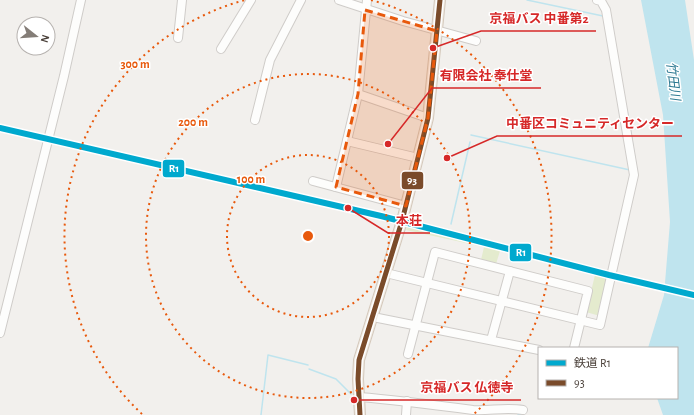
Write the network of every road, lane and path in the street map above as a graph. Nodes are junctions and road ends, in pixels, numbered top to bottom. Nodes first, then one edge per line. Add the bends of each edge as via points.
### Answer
1 (81, 0) edge
2 (182, 0) edge
3 (251, 0) edge
4 (301, 0) edge
5 (339, 0) edge
6 (367, 0) edge
7 (440, 0) edge
8 (597, 0) edge
9 (365, 10) junction
10 (437, 31) junction
11 (178, 38) dead end
12 (476, 41) dead end
13 (221, 49) dead end
14 (358, 94) junction
15 (428, 118) junction
16 (255, 120) dead end
17 (347, 141) junction
18 (418, 158) junction
19 (313, 181) dead end
20 (336, 187) junction
21 (406, 206) junction
22 (510, 271) junction
23 (386, 273) junction
24 (426, 283) junction
25 (502, 301) junction
26 (373, 317) junction
27 (581, 320) junction
28 (416, 326) junction
29 (0, 333) edge
30 (492, 340) junction
31 (574, 347) edge
32 (538, 350) edge
33 (408, 354) dead end
34 (359, 397) junction
35 (407, 401) junction
36 (523, 410) dead end
37 (475, 412) edge
38 (360, 415) edge
39 (406, 415) edge

1 - 29 street
2 - 11 street
3 - 13 street
4 - 16 street via 270,60
5 - 9 street
6 - 9 street
7 - 10 main road
8 - 27 street via 601,1 606,10 634,175 600,325
9 - 10 street
9 - 14 street
10 - 12 street
10 - 15 main road
14 - 15 street
14 - 17 street
15 - 18 main road
17 - 18 street
17 - 20 street
18 - 21 main road
19 - 20 street
20 - 21 street
21 - 23 main road
22 - 24 street via 435,252
22 - 25 street
22 - 27 street via 588,291
23 - 24 street
23 - 26 main road
24 - 25 street
24 - 28 street
25 - 27 street
25 - 30 street
26 - 28 street
26 - 34 main road via 359,360
27 - 31 street
28 - 30 street
28 - 33 street
30 - 32 street
34 - 35 street
34 - 38 main road
35 - 37 street
35 - 39 street
36 - 37 street via 512,408

